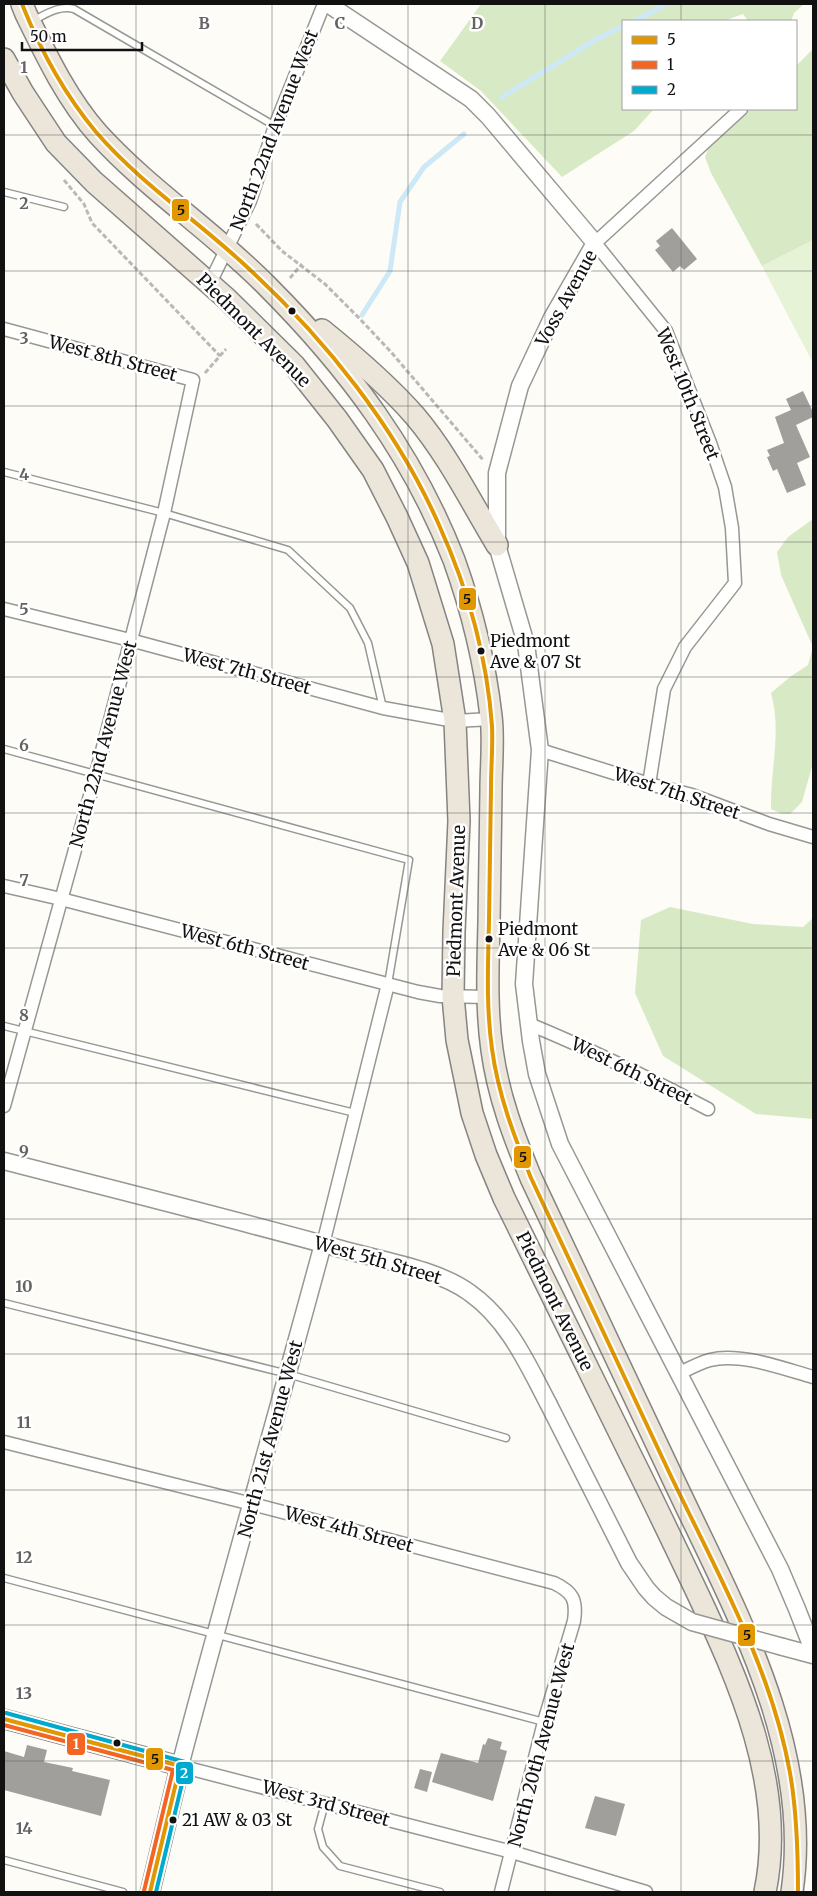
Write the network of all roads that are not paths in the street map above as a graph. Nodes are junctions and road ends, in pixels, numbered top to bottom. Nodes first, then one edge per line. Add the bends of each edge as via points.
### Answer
1 (326, 4) edge
2 (26, 13) edge
3 (4, 59) edge
4 (740, 110) edge
5 (275, 126) junction
6 (4, 192) edge
7 (64, 207) dead end
8 (595, 243) junction
9 (226, 249) junction
10 (210, 283) junction
11 (266, 285) junction
12 (4, 329) edge
13 (193, 380) joint
14 (4, 472) edge
15 (164, 513) junction
16 (498, 545) junction
17 (4, 609) edge
18 (130, 640) junction
19 (383, 708) junction
20 (491, 718) junction
21 (455, 721) junction
22 (4, 749) edge
23 (540, 750) junction
24 (96, 774) junction
25 (649, 784) junction
26 (813, 837) edge
27 (4, 886) edge
28 (61, 899) junction
29 (388, 984) junction
30 (453, 996) junction
31 (487, 997) junction
32 (528, 1024) junction
33 (4, 1026) edge
34 (24, 1032) junction
35 (4, 1106) edge
36 (708, 1109) dead end
37 (355, 1113) junction
38 (4, 1161) edge
39 (323, 1244) junction
40 (4, 1303) edge
41 (288, 1374) junction
42 (678, 1374) junction
43 (813, 1377) edge
44 (506, 1438) dead end
45 (4, 1442) edge
46 (252, 1504) junction
47 (4, 1578) edge
48 (573, 1598) joint
49 (214, 1635) junction
50 (813, 1650) edge
51 (813, 1655) edge
52 (4, 1719) edge
53 (544, 1722) junction
54 (180, 1766) junction
55 (324, 1803) junction
56 (796, 1845) junction
57 (512, 1852) junction
58 (4, 1860) edge
59 (122, 1892) edge
60 (150, 1892) edge
61 (440, 1892) edge
62 (500, 1892) edge
63 (646, 1892) edge
64 (765, 1892) edge
65 (792, 1892) edge
66 (798, 1892) edge

1 - 5 street, North 22nd Avenue West
1 - 8 street, West 10th Street via 470,99
2 - 5 lane via 74,8
2 - 9 highway, Piedmont Avenue via 64,88 96,132
3 - 10 highway, Piedmont Avenue via 56,143 94,182
4 - 8 street, Voss Avenue
5 - 9 street, North 22nd Avenue West via 250,201
6 - 7 lane
8 - 16 street, Voss Avenue via 552,318 520,386 497,473
8 - 25 street, West 10th Street via 666,331 725,487 732,528 736,583 685,647 664,689
9 - 10 street, North 22nd Avenue West
9 - 11 highway, Piedmont Avenue
10 - 21 highway, Piedmont Avenue via 294,365 373,470 418,563 443,644
11 - 16 highway via 341,345 414,416 442,453
11 - 20 highway, Piedmont Avenue via 330,354 370,404 404,456 429,504 454,561 476,633
12 - 13 street, West 8th Street
13 - 15 street, North 22nd Avenue West
14 - 15 lane
15 - 18 street, North 22nd Avenue West
15 - 19 lane via 288,550 350,608 368,643
16 - 23 street via 526,644
17 - 18 street, West 7th Street
18 - 19 street, West 7th Street
18 - 24 street, North 22nd Avenue West
19 - 21 street, West 7th Street
20 - 21 street, West 7th Street
20 - 31 highway, Piedmont Avenue
21 - 30 highway, Piedmont Avenue via 459,821
22 - 24 lane
23 - 25 street, West 7th Street
23 - 32 street via 524,984
24 - 28 street, North 22nd Avenue West
24 - 29 lane via 409,860
25 - 26 street, West 7th Street via 692,795
27 - 28 street, West 6th Street
28 - 29 street, West 6th Street
28 - 34 street, North 22nd Avenue West
29 - 30 street, West 6th Street
29 - 37 street, North 21st Avenue West
30 - 31 street, West 6th Street
30 - 64 highway, Piedmont Avenue via 461,1067 486,1155 504,1198 664,1523 744,1700 767,1796 770,1837
31 - 56 highway, Piedmont Avenue via 495,1068 517,1144 735,1612 768,1693 790,1774 796,1812
32 - 36 street, West 6th Street via 621,1064
32 - 42 street via 537,1074 560,1144
33 - 34 lane
34 - 35 street, North 22nd Avenue West
34 - 37 lane
37 - 39 street, North 21st Avenue West
38 - 39 street, West 5th Street
39 - 41 street, North 21st Avenue West
39 - 51 street, West 5th Street, bridge via 436,1275 469,1292 490,1310 509,1332 629,1563 646,1588 666,1608 692,1622
40 - 41 lane
41 - 44 lane
41 - 46 street, North 21st Avenue West
42 - 43 street via 709,1360 724,1358 760,1362
42 - 50 street via 780,1569
45 - 46 street, West 4th Street
46 - 48 street, West 4th Street via 554,1583 565,1588
46 - 49 street, North 21st Avenue West
47 - 49 lane
48 - 53 street, North 20th Avenue West via 576,1607 574,1620
49 - 53 lane
49 - 54 street, North 21st Avenue West
52 - 54 main road, West 3rd Street
53 - 57 street, North 20th Avenue West
54 - 55 street, West 3rd Street
54 - 60 main road, North 21st Avenue West
55 - 57 street, West 3rd Street
55 - 61 lane via 318,1829 323,1846 340,1866
56 - 65 highway
56 - 66 highway
57 - 62 street, North 20th Avenue West
57 - 63 street, West 3rd Street
58 - 59 lane

